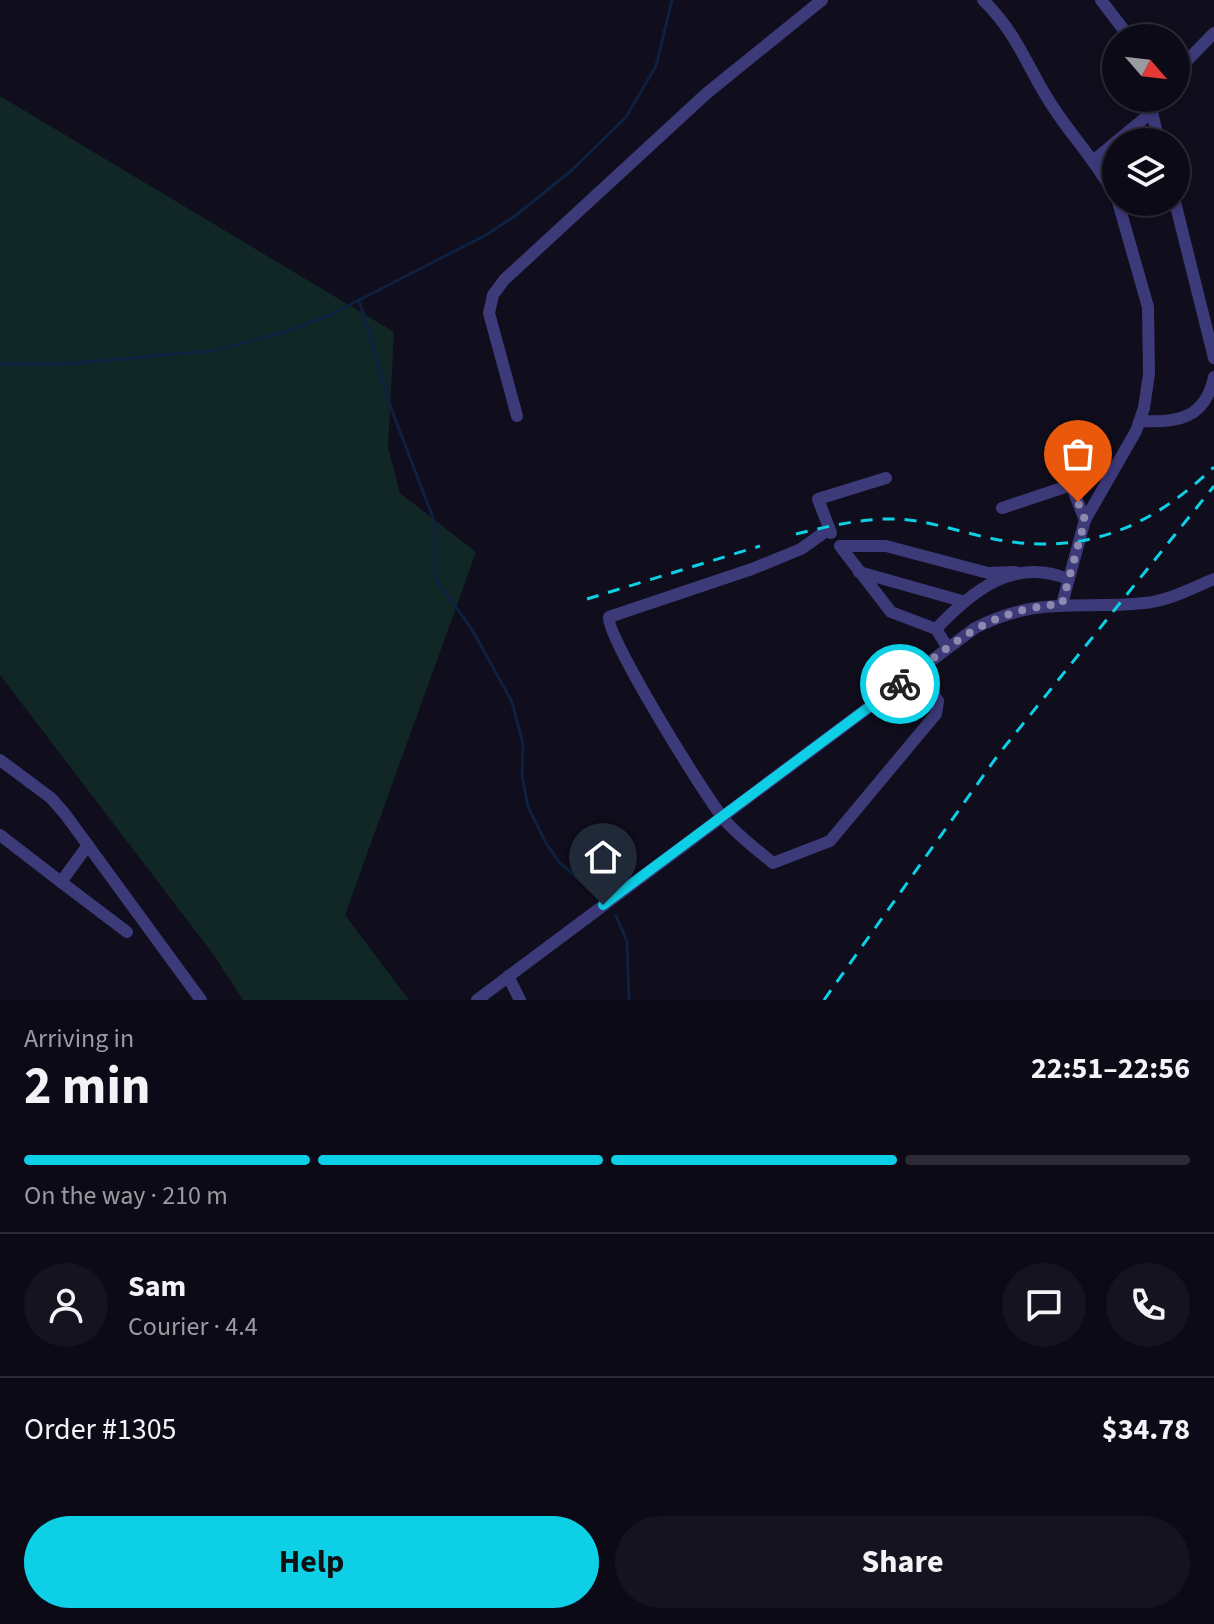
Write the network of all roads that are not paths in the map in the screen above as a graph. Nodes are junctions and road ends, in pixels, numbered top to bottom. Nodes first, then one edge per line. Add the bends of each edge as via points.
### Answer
1 (822, 0) edge
2 (983, 0) edge
3 (1101, 0) edge
4 (1119, 24) edge
5 (1214, 33) edge
6 (1190, 58) edge
7 (1144, 112) edge
8 (1094, 160) junction
9 (1102, 174) edge
10 (1122, 216) edge
11 (1178, 216) edge
12 (1214, 358) edge
13 (1214, 377) edge
14 (517, 416) dead end
15 (1140, 421) junction
16 (886, 478) dead end
17 (1002, 508) dead end
18 (1085, 520) junction
19 (829, 529) junction
20 (840, 546) junction
21 (859, 572) junction
22 (1015, 572) junction
23 (1068, 579) junction
24 (1214, 579) edge
25 (962, 601) junction
26 (1062, 604) junction
27 (936, 629) junction
28 (948, 648) junction
29 (918, 669) junction
30 (0, 760) edge
31 (722, 817) junction
32 (0, 835) edge
33 (88, 845) junction
34 (61, 882) junction
35 (127, 932) dead end
36 (508, 976) junction
37 (201, 1000) edge
38 (477, 1000) edge
39 (520, 1000) edge

1 - 14 street via 707,93 493,295 489,313
2 - 8 street via 1006,25 1055,110
3 - 4 street
5 - 6 street
7 - 8 street
8 - 9 street
10 - 15 street via 1148,307 1149,374
11 - 12 street
13 - 15 street via 1209,396 1197,410 1172,422
15 - 18 street
16 - 19 street via 818,499
17 - 18 street via 1071,485
18 - 23 street
19 - 20 street
19 - 31 street via 801,549 765,564 609,617 607,625 626,661
20 - 21 street
20 - 22 street via 886,546 988,573
21 - 25 street
21 - 27 street via 891,612
22 - 23 street via 1035,569
22 - 25 street
23 - 26 street
24 - 26 street via 1143,603
25 - 27 street
26 - 28 street via 1005,613
27 - 28 street
28 - 29 street
29 - 31 street
29 - 31 street via 938,701 936,714 830,841 773,863
30 - 33 street via 51,798
31 - 36 street
32 - 34 street
33 - 34 street
33 - 37 street
34 - 35 street
36 - 38 street
36 - 39 street

